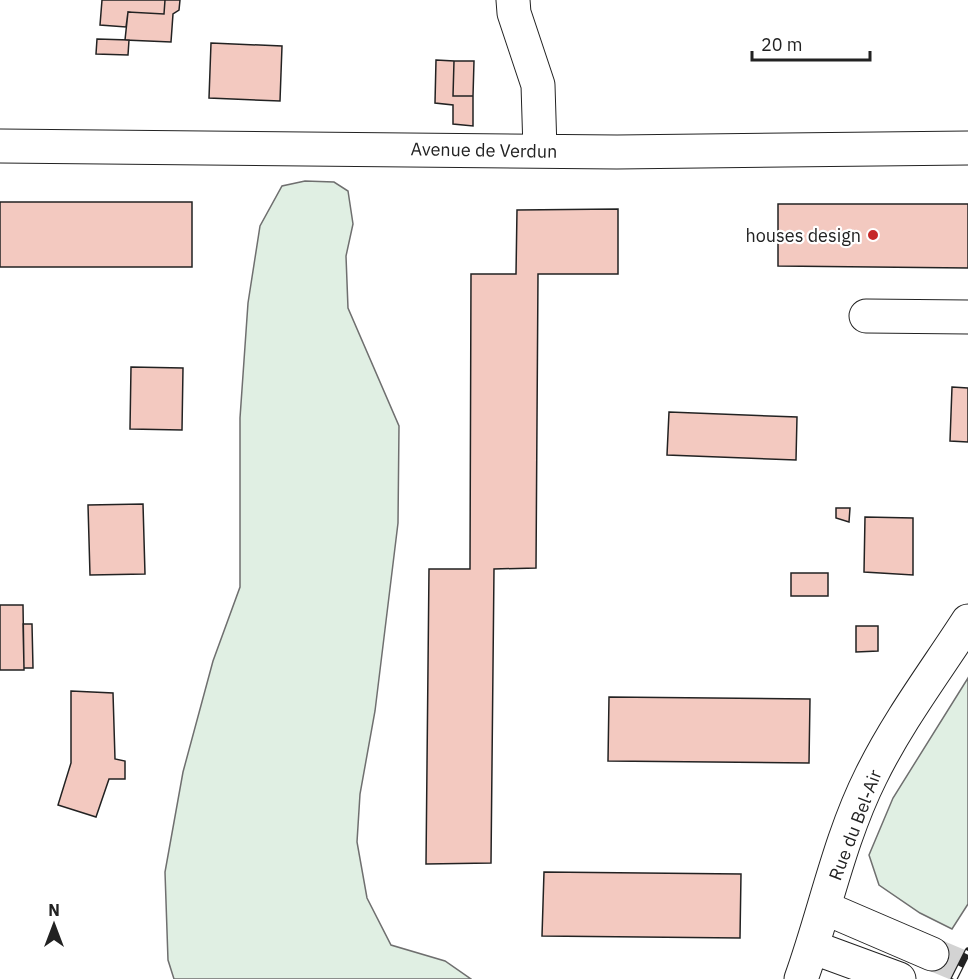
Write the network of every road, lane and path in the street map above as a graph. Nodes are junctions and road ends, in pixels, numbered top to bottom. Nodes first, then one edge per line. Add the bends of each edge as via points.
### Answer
1 (513, 0) edge
2 (0, 146) edge
3 (968, 148) edge
4 (540, 150) junction
5 (866, 316) dead end
6 (968, 317) edge
7 (968, 621) edge
8 (825, 908) junction
9 (812, 947) junction
10 (932, 954) tunnel mouth
11 (801, 979) edge
12 (899, 979) edge

1 - 4 street via 538,85
2 - 4 street, Avenue de Verdun
3 - 4 street, Avenue de Verdun
5 - 6 street
7 - 8 street, Rue du Bel-Air via 912,704 871,776
8 - 9 street, Rue du Bel-Air
8 - 10 street
9 - 11 street, Rue du Bel-Air
9 - 12 street

